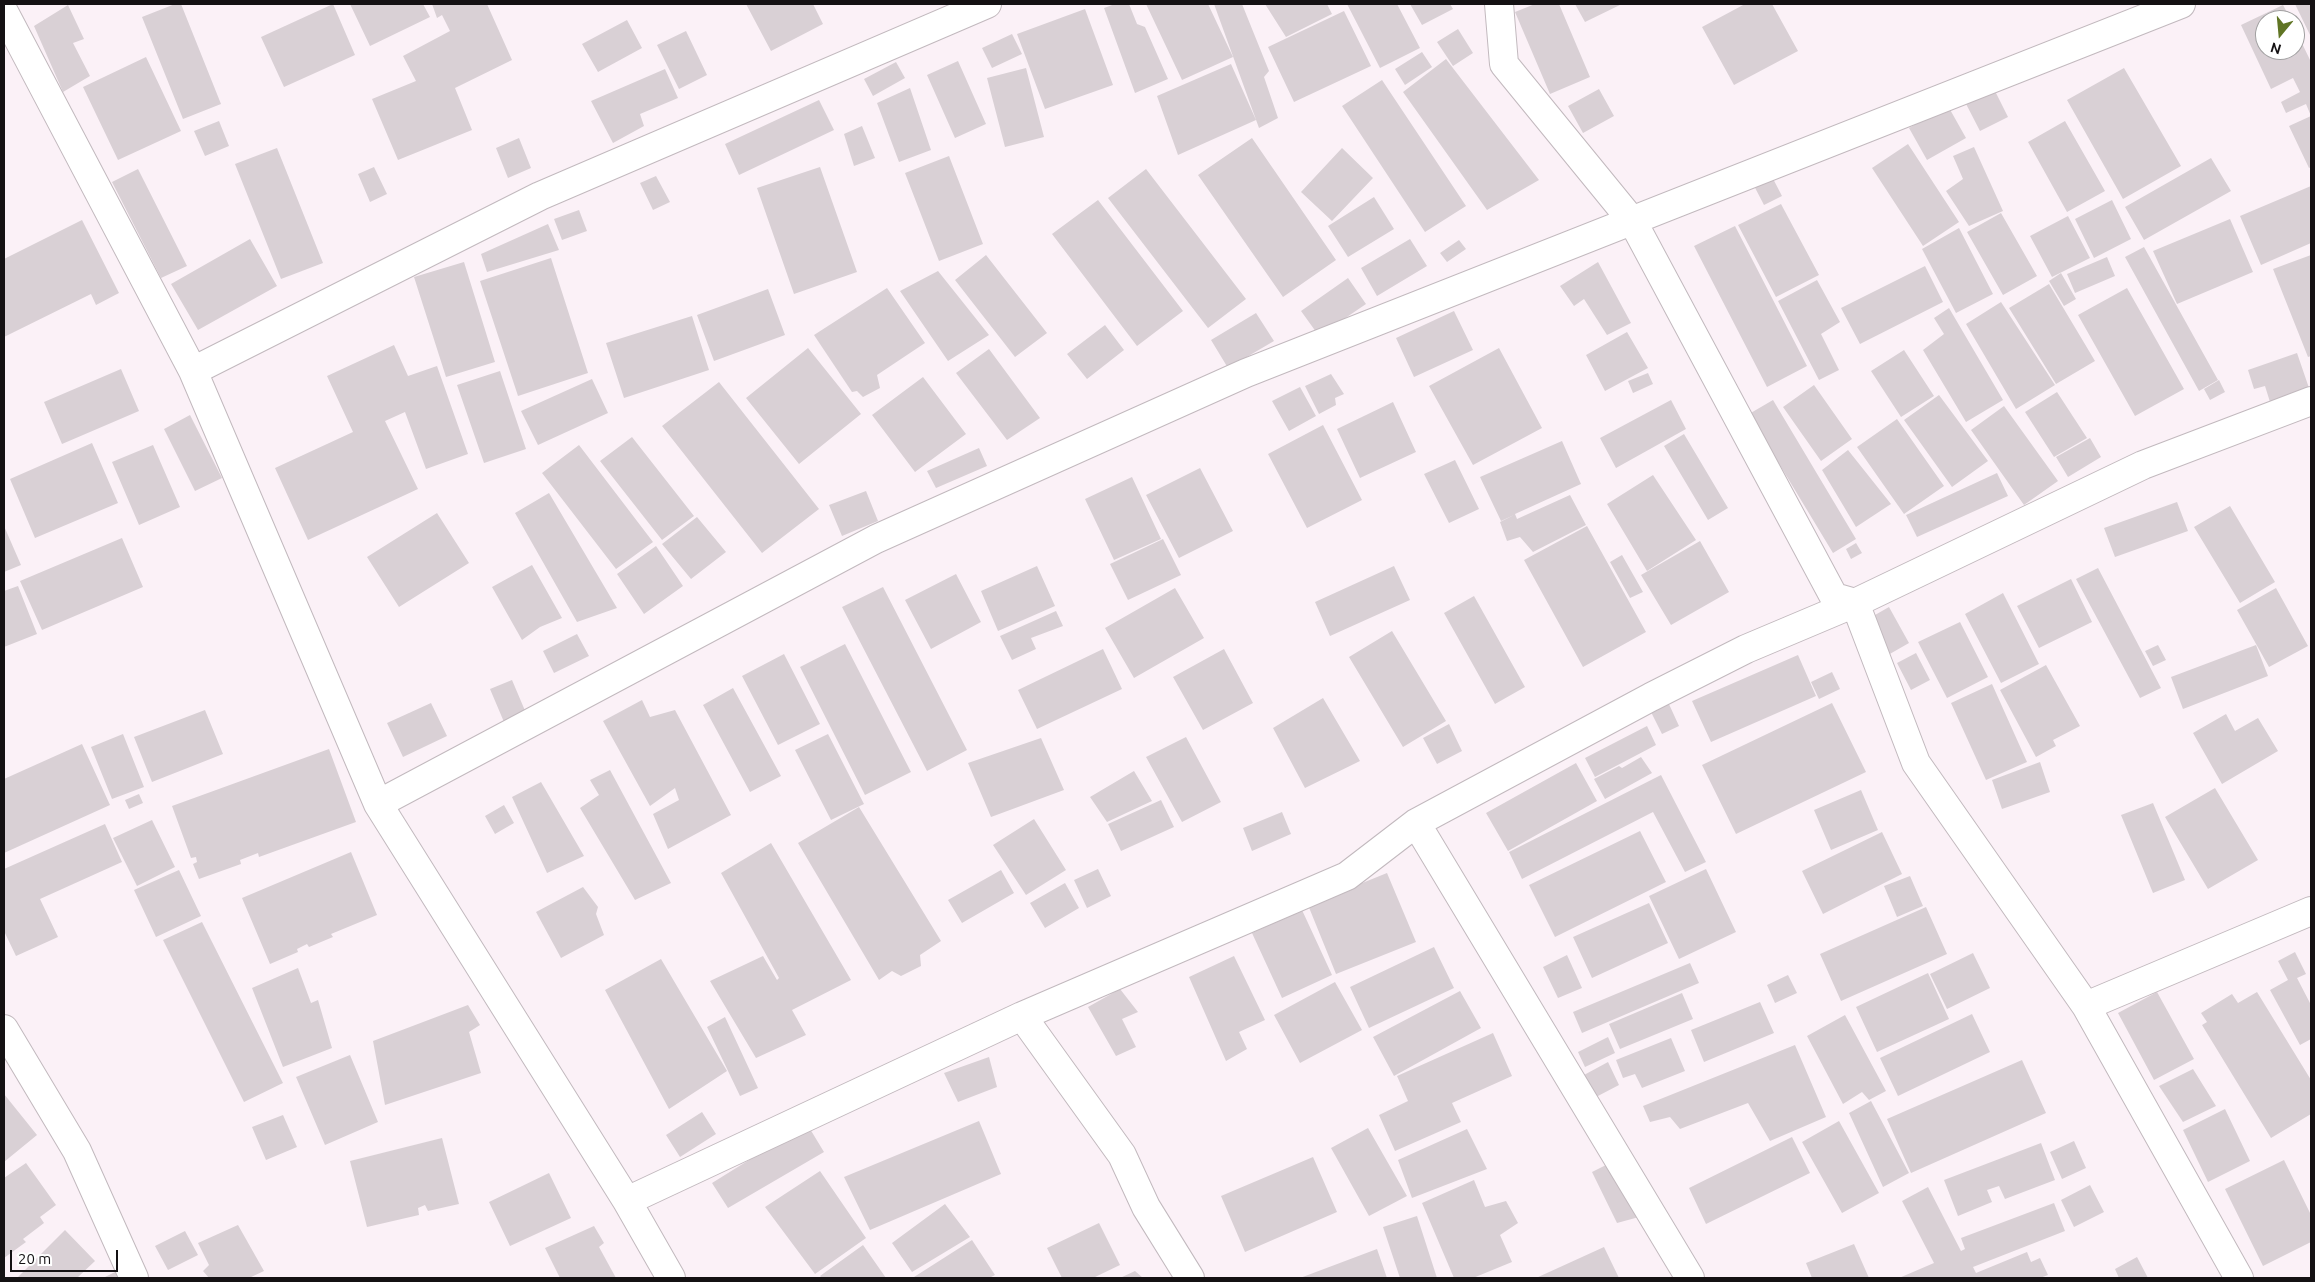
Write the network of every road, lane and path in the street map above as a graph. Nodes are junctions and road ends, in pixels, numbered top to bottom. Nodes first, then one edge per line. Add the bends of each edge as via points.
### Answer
1 (987, 4) edge
2 (1499, 4) edge
3 (2181, 4) edge
4 (4, 12) edge
5 (1633, 222) junction
6 (193, 371) junction
7 (2311, 401) edge
8 (1855, 603) junction
9 (378, 804) junction
10 (1416, 823) junction
11 (2311, 911) edge
12 (2086, 1006) junction
13 (1022, 1016) junction
14 (4, 1029) edge
15 (627, 1202) junction
16 (134, 1278) edge
17 (671, 1278) edge
18 (1190, 1278) edge
19 (1690, 1278) edge
20 (2239, 1278) edge

1 - 6 street via 540,196
2 - 5 street via 1504,64
3 - 5 street
4 - 6 street
5 - 8 street via 1834,598
5 - 9 street via 1246,373 876,539
6 - 9 street
7 - 8 street via 2142,464
8 - 10 street via 1737,654 1650,697
8 - 12 street via 1916,763
9 - 15 street
10 - 13 street via 1347,876
10 - 19 street
11 - 12 street
12 - 20 street
13 - 15 street
13 - 18 street via 1122,1155 1146,1207
14 - 16 street via 77,1151
15 - 17 street

